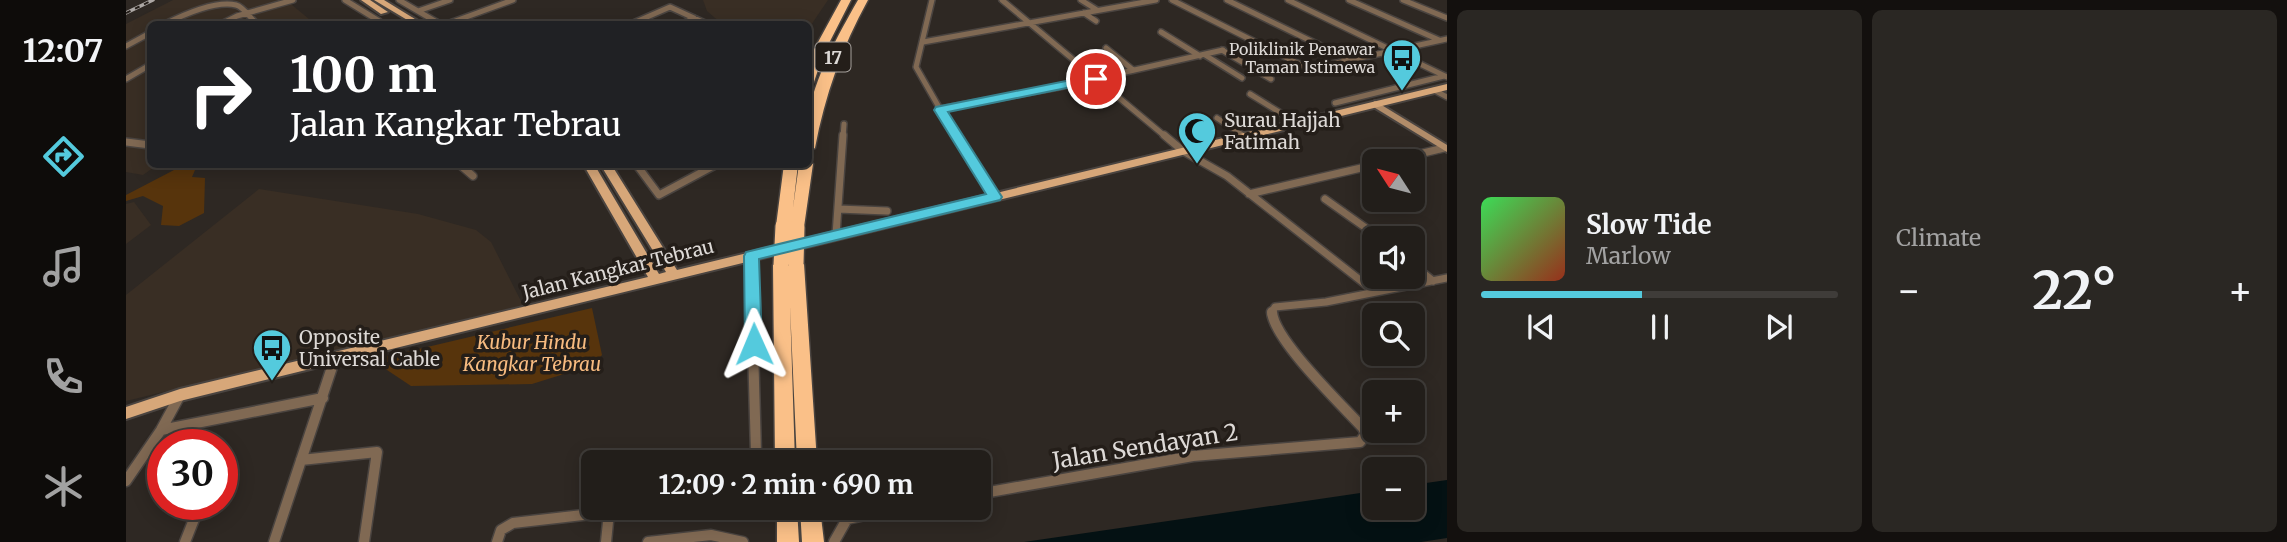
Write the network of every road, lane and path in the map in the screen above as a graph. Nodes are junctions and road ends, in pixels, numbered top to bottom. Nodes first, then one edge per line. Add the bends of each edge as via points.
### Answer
1 (293, 0) edge
2 (345, 0) edge
3 (365, 0) edge
4 (378, 0) edge
5 (399, 0) edge
6 (450, 0) edge
7 (513, 0) edge
8 (846, 0) edge
9 (863, 0) edge
10 (932, 0) edge
11 (1002, 0) edge
12 (1081, 0) edge
13 (1109, 0) edge
14 (1156, 0) edge
15 (1172, 0) edge
16 (1227, 0) edge
17 (1288, 0) edge
18 (1349, 0) edge
19 (1403, 0) edge
20 (1142, 1) edge
21 (1119, 6) junction
22 (1097, 10) junction
23 (418, 11) junction
24 (1084, 13) junction
25 (245, 14) junction
26 (694, 18) junction
27 (1447, 18) edge
28 (171, 21) edge
29 (228, 21) edge
30 (253, 21) edge
31 (379, 21) dead end
32 (404, 21) edge
33 (405, 21) edge
34 (435, 21) edge
35 (455, 21) edge
36 (638, 21) edge
37 (688, 21) edge
38 (700, 21) edge
39 (1096, 21) dead end
40 (1029, 23) junction
41 (1161, 32) dead end
42 (147, 35) edge
43 (1447, 39) edge
44 (1439, 41) junction
45 (923, 42) junction
46 (126, 46) edge
47 (1106, 48) dead end
48 (1394, 50) junction
49 (1202, 55) junction
50 (1350, 60) junction
51 (147, 67) edge
52 (812, 70) edge
53 (1133, 70) junction
54 (141, 71) junction
55 (147, 72) edge
56 (1242, 78) dead end
57 (1446, 78) edge
58 (126, 79) edge
59 (1096, 79) junction
60 (1271, 79) dead end
61 (1434, 90) junction
62 (1250, 94) dead end
63 (1447, 97) edge
64 (1375, 104) junction
65 (940, 110) junction
66 (1348, 111) junction
67 (1217, 118) dead end
68 (1297, 123) junction
69 (844, 124) dead end
70 (812, 126) edge
71 (1244, 136) junction
72 (126, 142) edge
73 (147, 144) edge
74 (1446, 148) edge
75 (1183, 151) junction
76 (1425, 153) edge
77 (463, 168) edge
78 (591, 168) edge
79 (608, 168) edge
80 (640, 168) edge
81 (710, 168) edge
82 (791, 168) edge
83 (805, 168) edge
84 (1362, 168) edge
85 (473, 176) dead end
86 (602, 185) junction
87 (619, 186) junction
88 (1249, 194) junction
89 (995, 197) junction
90 (1325, 199) dead end
91 (838, 209) junction
92 (887, 211) dead end
93 (1363, 226) edge
94 (790, 227) junction
95 (836, 235) junction
96 (751, 256) junction
97 (664, 260) junction
98 (648, 264) junction
99 (788, 265) junction
100 (709, 267) junction
101 (674, 275) junction
102 (1425, 275) edge
103 (1447, 278) edge
104 (656, 280) junction
105 (1433, 281) junction
106 (628, 287) junction
107 (1374, 291) junction
108 (335, 358) junction
109 (180, 395) junction
110 (323, 398) junction
111 (126, 414) edge
112 (162, 429) edge
113 (166, 429) edge
114 (147, 450) edge
115 (756, 450) edge
116 (785, 450) edge
117 (806, 450) edge
118 (301, 460) junction
119 (126, 481) edge
120 (991, 492) edge
121 (193, 520) edge
122 (848, 520) edge
123 (184, 542) edge
124 (274, 542) edge
125 (364, 542) edge
126 (497, 542) edge
127 (606, 542) edge
128 (648, 542) edge
129 (743, 542) edge
130 (834, 542) edge

1 - 25 street
2 - 31 street
3 - 32 main road
4 - 33 main road
5 - 23 street
6 - 23 street
7 - 35 street
8 - 52 highway, 17
9 - 70 highway, 17 via 834,54
10 - 45 street
11 - 40 street
12 - 22 street
13 - 21 street
14 - 20 street
15 - 50 street via 1304,68
16 - 50 street
17 - 48 street
18 - 44 street
19 - 27 street
20 - 21 street
21 - 22 street
22 - 24 street
23 - 34 street
24 - 39 street
24 - 40 street
25 - 28 street via 234,3 216,2
25 - 29 street
25 - 30 street
26 - 36 street via 670,7
26 - 37 street
26 - 38 street
40 - 45 street
40 - 59 street
41 - 49 street
42 - 46 street
43 - 44 street
44 - 48 street
45 - 65 street via 916,67
47 - 53 street
48 - 50 street
48 - 57 street
49 - 53 street
49 - 56 street
49 - 60 street via 1223,50
51 - 54 street
53 - 59 street
54 - 55 street
54 - 58 street
57 - 61 main road, Jalan Kangkar Tebrau
57 - 66 street via 1335,103
59 - 65 street
59 - 75 street
61 - 63 street
61 - 64 main road, Jalan Kangkar Tebrau
62 - 68 street
64 - 66 main road, Jalan Kangkar Tebrau
64 - 74 street
65 - 89 street
66 - 68 main road, Jalan Kangkar Tebrau
67 - 71 street
68 - 71 main road, Jalan Kangkar Tebrau
69 - 91 street
71 - 75 main road, Jalan Kangkar Tebrau
72 - 73 street
74 - 76 street
75 - 88 street
75 - 89 main road, Jalan Kangkar Tebrau
77 - 85 street
78 - 86 main road
79 - 87 main road
80 - 81 street via 657,195
82 - 94 highway
83 - 94 highway
84 - 88 street
86 - 87 main road via 623,207 626,203
86 - 98 main road
87 - 97 main road
88 - 107 street
89 - 95 main road, Jalan Kangkar Tebrau
90 - 93 street
91 - 92 street
91 - 95 street
94 - 99 highway, bridge
95 - 96 main road, Jalan Kangkar Tebrau
96 - 100 main road, Jalan Kangkar Tebrau
96 - 115 street
97 - 100 main road via 685,267
97 - 101 main road
98 - 104 main road
98 - 106 main road via 641,278
99 - 116 highway
99 - 117 highway
100 - 101 main road, Jalan Kangkar Tebrau
101 - 104 main road, Jalan Kangkar Tebrau
102 - 105 street
103 - 105 street
104 - 106 main road, Jalan Kangkar Tebrau
105 - 107 street
106 - 108 main road, Jalan Kangkar Tebrau
107 - 120 street, Jalan Sendayan 2 via 1275,307 1271,313 1273,324 1293,350 1363,428 1366,434 1360,442 1223,452
108 - 109 main road, Jalan Kangkar Tebrau
108 - 110 street
109 - 111 main road, Jalan Kangkar Tebrau
109 - 112 street
110 - 113 street
110 - 118 street
114 - 119 street
118 - 124 street
118 - 125 street via 372,450 378,453
121 - 123 street
122 - 130 street
126 - 127 street via 501,530 513,523 609,512
128 - 129 street via 712,534

